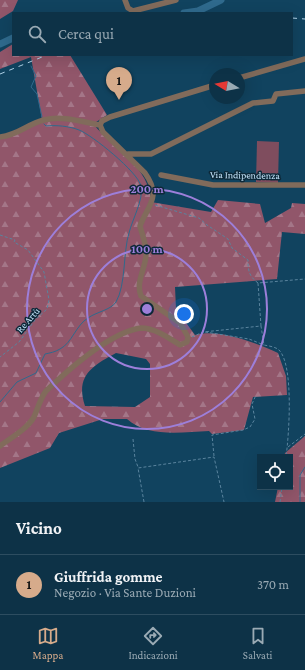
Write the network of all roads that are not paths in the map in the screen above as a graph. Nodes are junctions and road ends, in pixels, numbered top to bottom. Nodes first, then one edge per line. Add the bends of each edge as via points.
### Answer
1 (125, 0) edge
2 (176, 0) edge
3 (305, 59) edge
4 (245, 76) edge
5 (209, 87) edge
6 (305, 91) edge
7 (100, 125) junction
8 (0, 137) edge
9 (128, 154) junction
10 (161, 175) dead end
11 (305, 185) edge
12 (0, 446) edge

1 - 2 street via 128,8 133,11
3 - 4 street
5 - 7 street via 110,117
6 - 9 street via 276,94 273,101 254,103 151,154
7 - 8 street via 51,118 42,120 19,133
7 - 9 street via 103,132
9 - 12 street via 149,179 153,195 152,204 140,226 146,252 139,290 145,301 180,323 188,340 180,345 159,333 141,328 111,340 94,350 46,391 33,418
10 - 11 street, Via Indipendenza via 213,185

